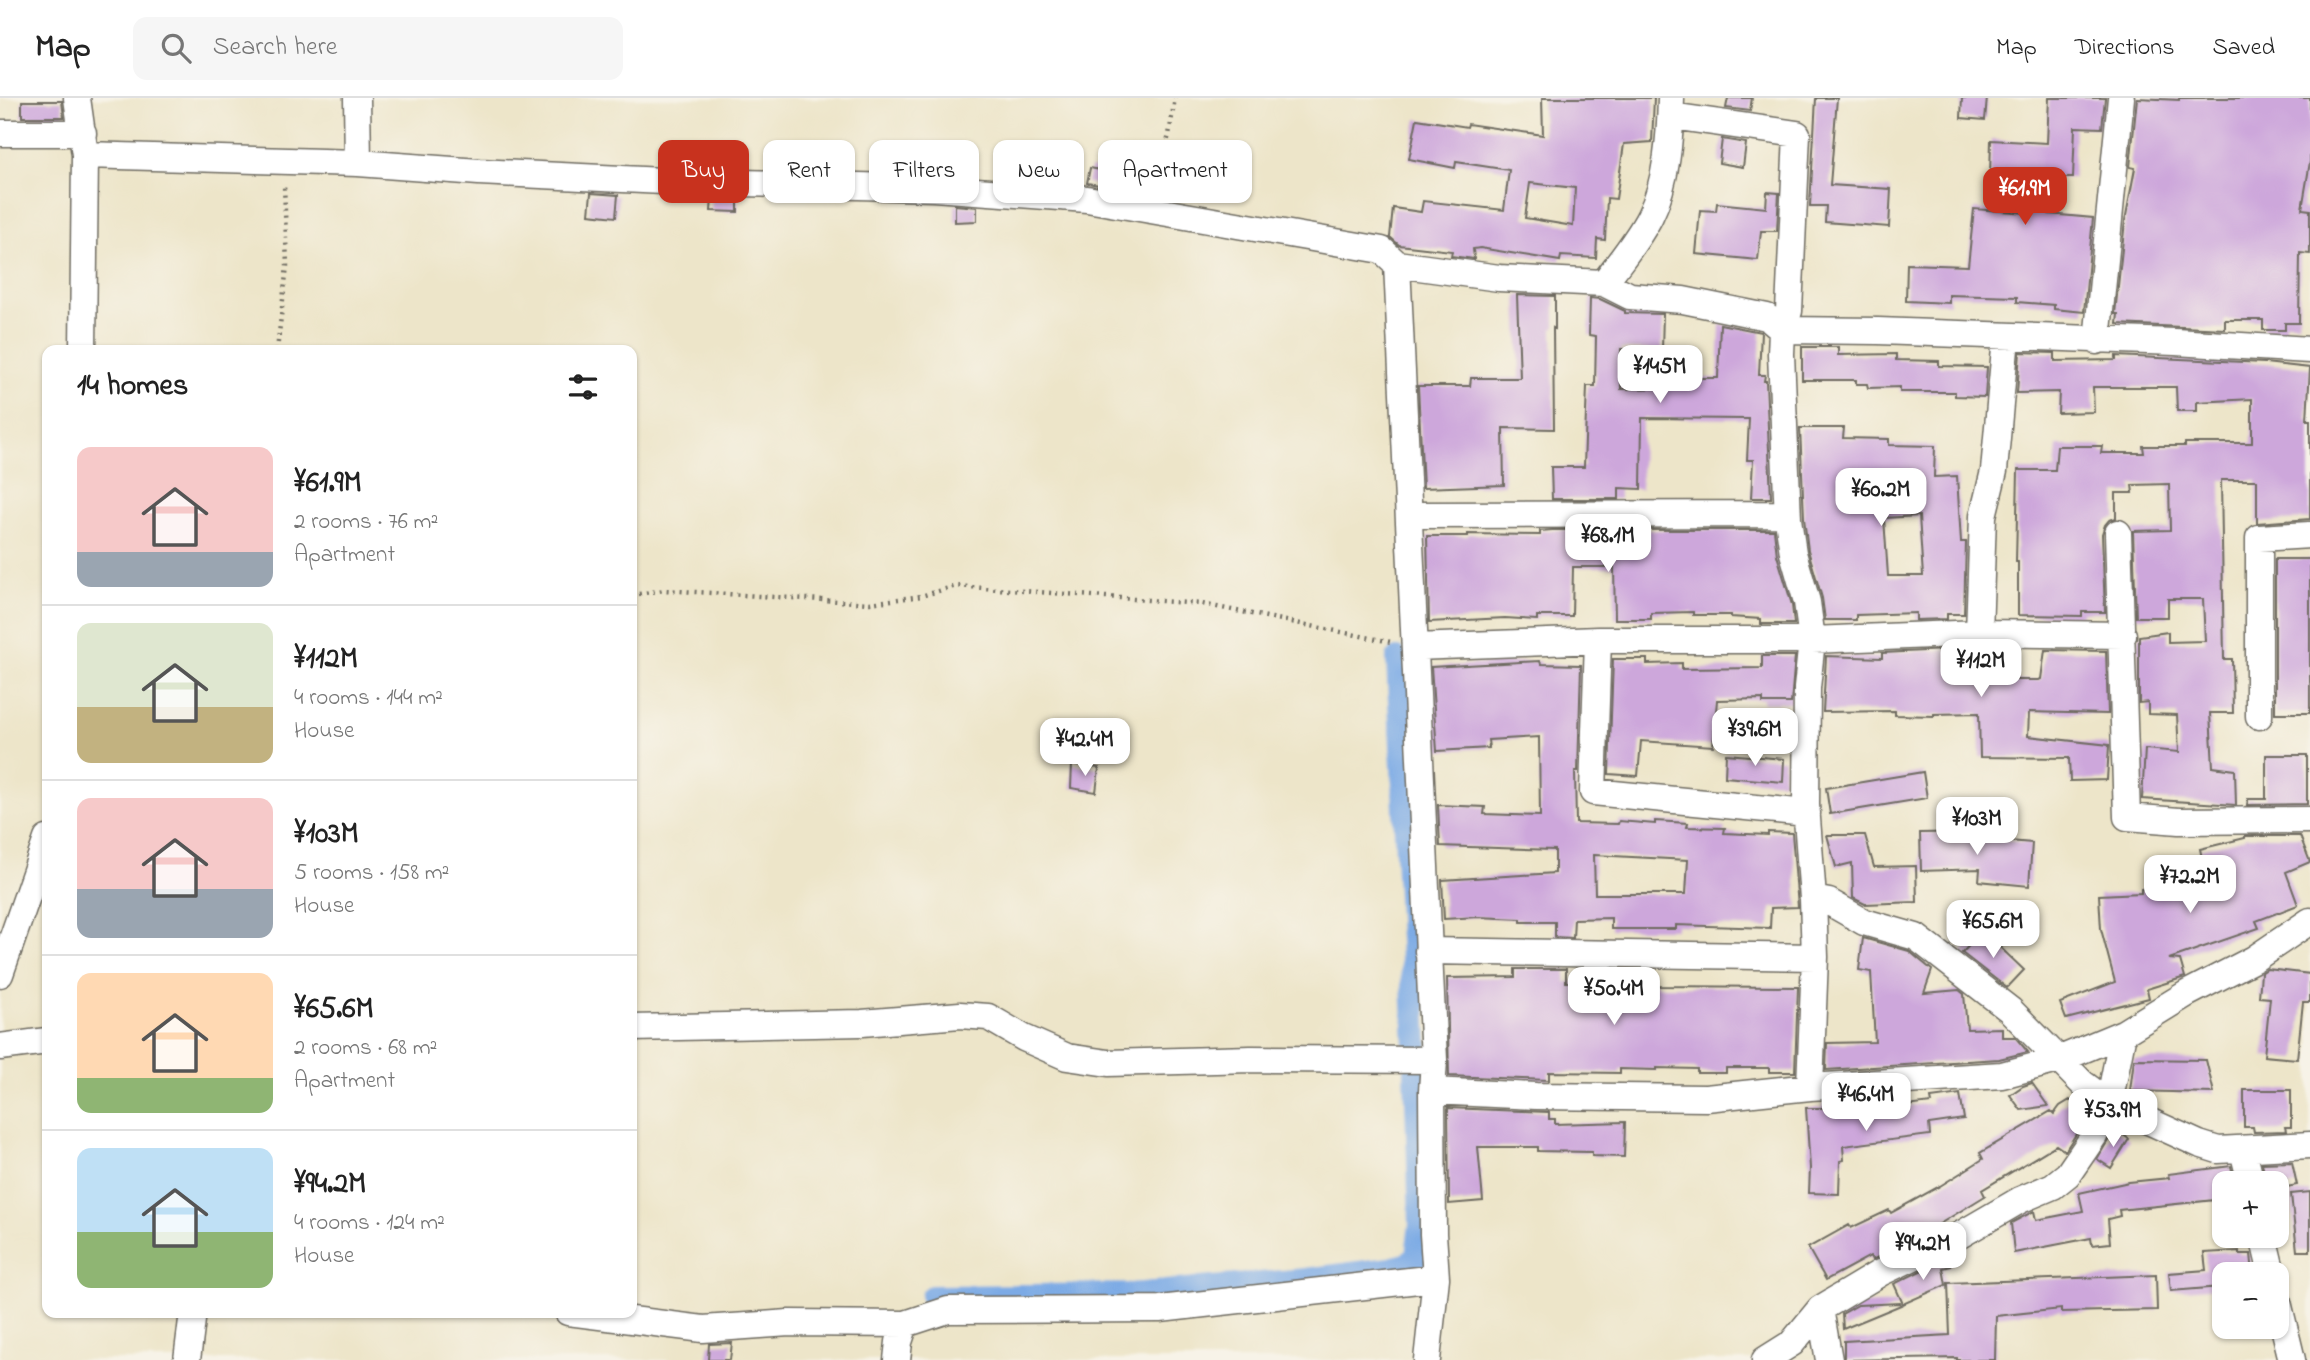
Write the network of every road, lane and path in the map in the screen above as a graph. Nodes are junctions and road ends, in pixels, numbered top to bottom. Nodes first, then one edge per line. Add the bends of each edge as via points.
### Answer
1 (78, 98) edge
2 (356, 98) edge
3 (1175, 98) edge
4 (2121, 98) edge
5 (1671, 107) edge
6 (0, 133) edge
7 (84, 144) junction
8 (283, 161) junction
9 (358, 163) junction
10 (1148, 211) junction
11 (1389, 257) junction
12 (1604, 284) junction
13 (1782, 330) junction
14 (2006, 337) junction
15 (2097, 341) junction
16 (83, 345) edge
17 (277, 345) edge
18 (2310, 350) edge
19 (1787, 514) junction
20 (1409, 515) junction
21 (2118, 534) dead end
22 (2310, 535) edge
23 (637, 594) edge
24 (1979, 633) junction
25 (2123, 635) junction
26 (1598, 640) junction
27 (1812, 640) junction
28 (1415, 647) junction
29 (2259, 716) dead end
30 (1807, 813) junction
31 (2310, 820) edge
32 (42, 850) edge
33 (1813, 899) junction
34 (2310, 921) edge
35 (7, 930) edge
36 (1428, 951) junction
37 (1815, 957) junction
38 (0, 974) edge
39 (637, 1028) edge
40 (2123, 1033) junction
41 (42, 1042) edge
42 (0, 1047) edge
43 (1434, 1060) junction
44 (2058, 1060) junction
45 (1810, 1087) junction
46 (1432, 1091) junction
47 (2109, 1103) junction
48 (2310, 1145) edge
49 (2243, 1150) junction
50 (2248, 1171) edge
51 (1436, 1278) junction
52 (1821, 1309) junction
53 (192, 1318) edge
54 (616, 1318) edge
55 (905, 1324) junction
56 (2287, 1339) edge
57 (187, 1360) edge
58 (898, 1360) edge
59 (1427, 1360) edge
60 (1765, 1360) edge
61 (1829, 1360) edge
62 (2292, 1360) edge

1 - 7 street
2 - 9 street
3 - 10 path
4 - 15 street
5 - 12 street via 1663,176 1650,216
5 - 13 street via 1797,134 1789,311
6 - 7 street
7 - 8 street
7 - 16 street
8 - 9 street
8 - 17 path via 287,266
9 - 10 street via 663,181 934,188 1087,199
10 - 11 street
11 - 12 street via 1499,278
11 - 20 street
12 - 13 street via 1630,296 1683,300 1767,317
13 - 14 street
13 - 19 street
14 - 15 street
14 - 24 street via 1994,471 1983,516
15 - 18 street
19 - 20 street
19 - 27 street
20 - 28 street
21 - 25 street
22 - 29 street via 2259,538
23 - 28 path via 664,590 870,603 956,586 1202,604
24 - 25 street
24 - 27 street
25 - 31 street via 2127,817
26 - 27 street
26 - 28 street
26 - 30 street via 1593,792
27 - 30 street via 1807,688
28 - 36 street
30 - 33 street
32 - 35 street
33 - 37 street
33 - 44 street via 1829,902 1864,922 1916,937 2010,1010
34 - 40 street via 2254,959
35 - 38 street
36 - 37 street
36 - 43 street
37 - 45 street
39 - 43 street via 862,1023 960,1015 988,1017 1067,1057 1108,1063
40 - 44 street
40 - 47 street
41 - 42 street
43 - 46 street
44 - 45 street via 2002,1075
44 - 47 street
45 - 46 street via 1706,1098
46 - 51 street
47 - 49 street via 2199,1144
47 - 52 street via 2094,1136 2068,1174 2053,1186 1880,1273
48 - 49 street
49 - 50 street
51 - 55 street via 1160,1309 948,1310
51 - 59 street
52 - 60 street via 1792,1343
52 - 61 street
53 - 57 street
54 - 55 street via 703,1329 789,1323
55 - 58 street
56 - 62 street

